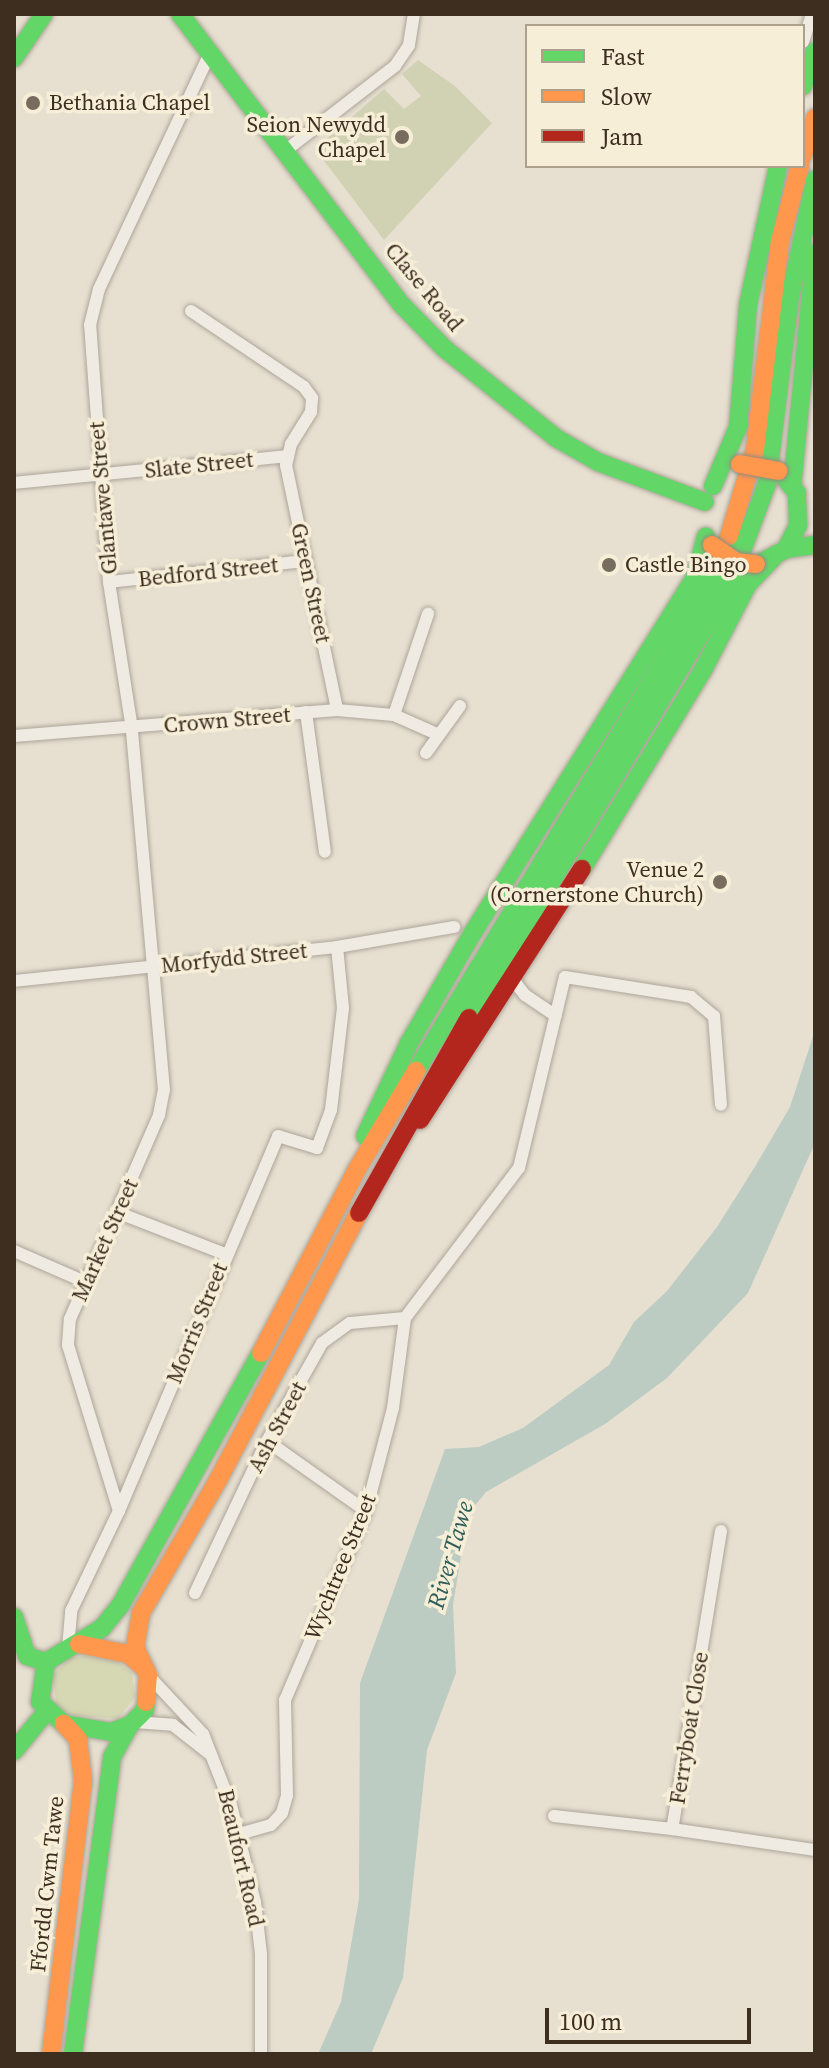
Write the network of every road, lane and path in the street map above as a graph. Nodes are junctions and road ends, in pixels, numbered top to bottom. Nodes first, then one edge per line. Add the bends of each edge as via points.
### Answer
1 (44, 14) edge
2 (180, 14) edge
3 (414, 14) edge
4 (812, 14) edge
5 (805, 36) edge
6 (815, 52) edge
7 (210, 53) junction
8 (14, 58) edge
9 (805, 80) edge
10 (815, 118) edge
11 (805, 149) edge
12 (285, 151) junction
13 (778, 168) edge
14 (799, 168) edge
15 (815, 180) edge
16 (815, 253) edge
17 (191, 311) dead end
18 (288, 456) junction
19 (100, 475) junction
20 (14, 483) edge
21 (794, 490) junction
22 (709, 494) junction
23 (815, 506) edge
24 (709, 540) junction
25 (815, 545) edge
26 (771, 557) junction
27 (306, 561) junction
28 (109, 582) junction
29 (428, 614) dead end
30 (460, 706) dead end
31 (337, 710) junction
32 (306, 712) junction
33 (394, 715) junction
34 (132, 729) junction
35 (437, 734) junction
36 (14, 736) edge
37 (426, 753) dead end
38 (325, 852) dead end
39 (454, 927) dead end
40 (337, 947) junction
41 (157, 966) junction
42 (14, 981) edge
43 (514, 981) junction
44 (556, 1016) junction
45 (721, 1105) dead end
46 (356, 1171) junction
47 (372, 1188) junction
48 (119, 1213) junction
49 (14, 1251) edge
50 (225, 1254) junction
51 (85, 1282) junction
52 (405, 1318) junction
53 (267, 1441) junction
54 (119, 1511) junction
55 (366, 1511) junction
56 (721, 1531) dead end
57 (195, 1593) dead end
58 (14, 1617) edge
59 (74, 1646) junction
60 (46, 1662) junction
61 (145, 1671) junction
62 (46, 1712) junction
63 (132, 1723) junction
64 (64, 1724) junction
65 (14, 1751) edge
66 (215, 1759) junction
67 (554, 1816) dead end
68 (672, 1829) junction
69 (239, 1834) junction
70 (815, 1850) edge
71 (51, 2054) edge
72 (73, 2054) edge
73 (261, 2054) edge

1 - 8 main road
2 - 7 main road, Clase Road
3 - 12 street via 409,45 395,66
4 - 5 street
6 - 9 main road
7 - 12 main road, Clase Road
7 - 19 street, Glantawe Street via 92,306
10 - 11 main road
12 - 22 main road, Clase Road via 426,332 508,405 598,462
13 - 22 main road via 748,305 738,427
14 - 46 main road via 780,241 755,450 724,552 670,656 581,793
15 - 47 main road via 790,297 767,484 742,559 710,624 444,1056
16 - 21 main road
17 - 18 street via 304,387 312,398 311,412
18 - 19 street, Slate Street
18 - 27 street, Green Street
19 - 20 street, Slate Street
19 - 28 street, Glantawe Street
21 - 22 main road, bridge via 778,471 757,463 740,464
21 - 23 main road
21 - 26 main road via 801,516
22 - 24 main road
24 - 26 main road, bridge via 736,562
24 - 46 main road via 695,578 655,647 409,1043 377,1105
25 - 26 main road
26 - 43 main road via 748,584 704,668
27 - 28 street, Bedford Street
27 - 31 street, Green Street
28 - 34 street, Glantawe Street
29 - 33 street
30 - 35 street
31 - 32 street, Crown Street
31 - 33 street, Crown Street
32 - 34 street, Crown Street
32 - 38 street
33 - 35 street, Crown Street
34 - 36 street, Crown Street
34 - 41 street, Glantawe Street
35 - 37 street
39 - 40 street, Morfydd Street
40 - 41 street, Morfydd Street
40 - 50 street, Morris Street via 343,1008 331,1110 317,1148 278,1136
41 - 42 street, Morfydd Street
41 - 48 street, Market Street via 164,1090
43 - 44 street
43 - 47 main road
44 - 45 street, Wychtree Street via 565,977 691,997 714,1016
44 - 52 street, Wychtree Street via 519,1168
46 - 59 main road via 189,1490 120,1606
47 - 61 main road via 225,1468 141,1613 135,1647
48 - 50 street
48 - 51 street, Market Street
49 - 51 street
50 - 54 street, Morris Street
51 - 54 street, Market Street via 70,1319 68,1345
52 - 53 street, Ash Street via 350,1323 322,1343
52 - 55 street, Wychtree Street via 393,1408
53 - 55 street
53 - 57 street, Ash Street
54 - 59 street, Morris Street via 71,1611
55 - 69 street, Wychtree Street via 285,1700 287,1796 282,1813 271,1825
56 - 68 street, Ferryboat Close
58 - 60 main road via 27,1656
59 - 60 main road
59 - 61 main road via 128,1654
60 - 62 main road via 39,1690
61 - 63 main road via 148,1701
61 - 66 street, Beaufort Road via 185,1710
62 - 64 main road
62 - 65 main road
63 - 64 main road via 111,1732
63 - 66 street, Beaufort Road via 173,1725
63 - 72 main road, Ffordd Cwm Tawe via 112,1757
64 - 71 main road, Ffordd Cwm Tawe via 78,1739 83,1780
66 - 69 street, Beaufort Road
67 - 68 street
68 - 70 street, Ferryboat Close
69 - 73 street, Beaufort Road via 261,1954

